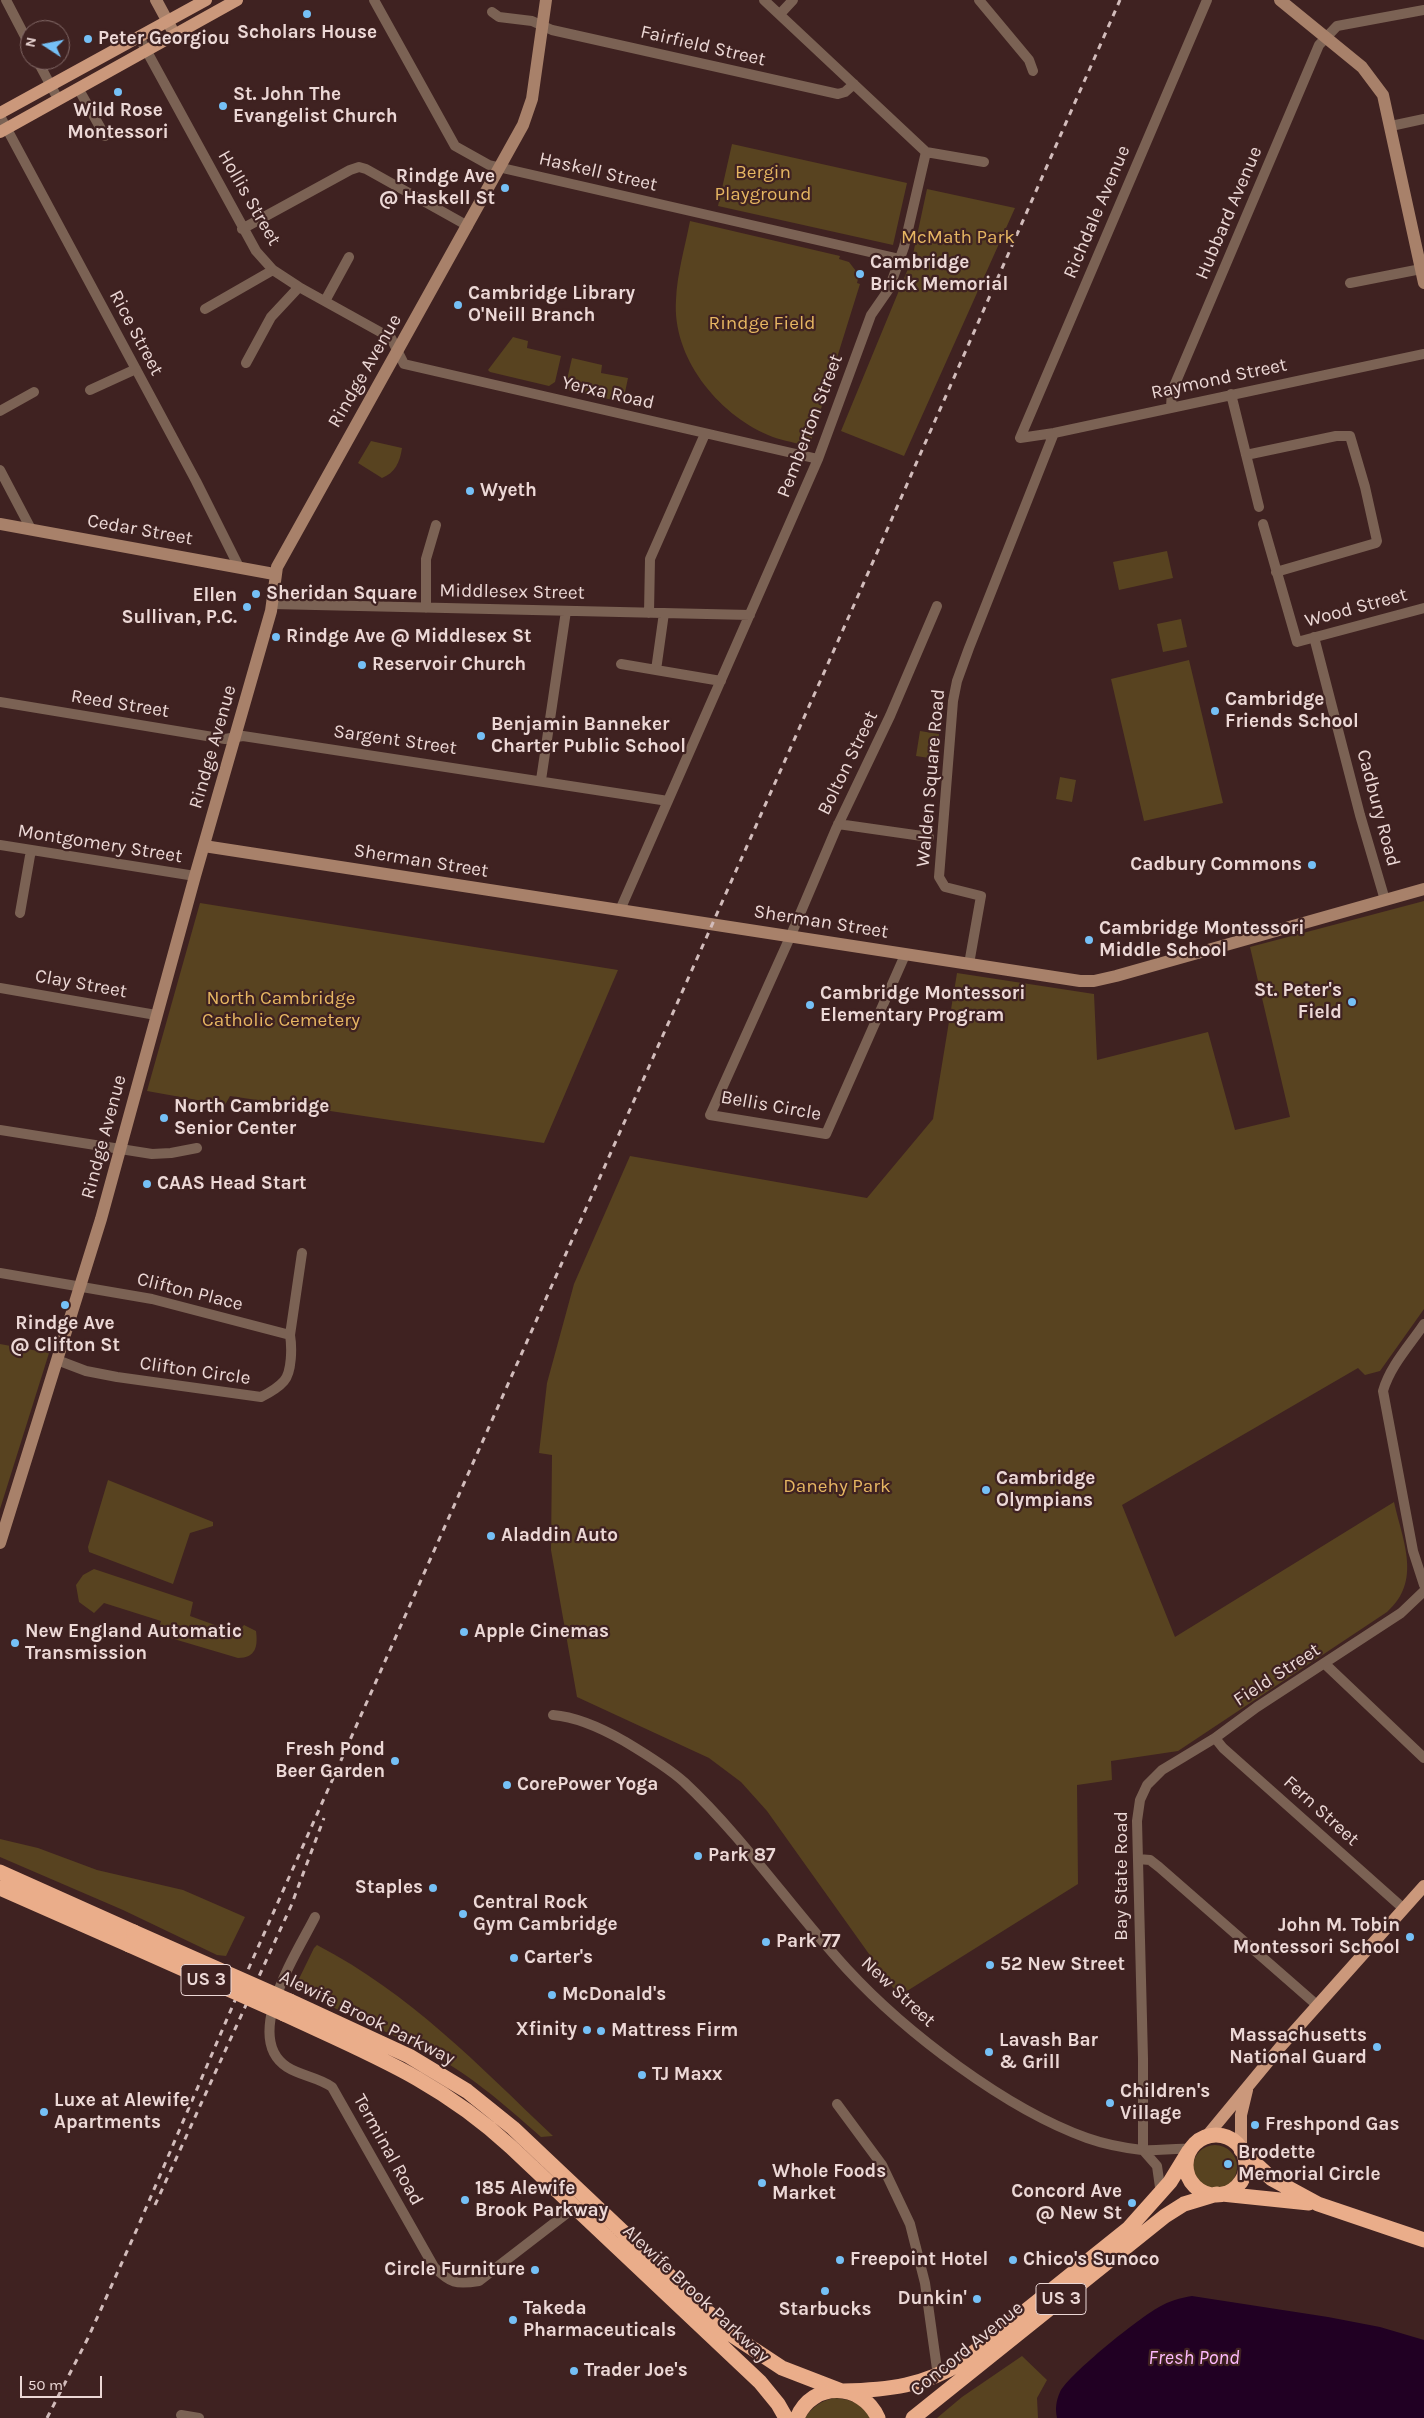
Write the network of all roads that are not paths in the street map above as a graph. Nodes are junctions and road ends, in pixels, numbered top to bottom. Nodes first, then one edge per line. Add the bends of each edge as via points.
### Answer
1 (6, 0) edge
2 (156, 0) edge
3 (206, 0) edge
4 (238, 0) edge
5 (374, 0) edge
6 (546, 0) edge
7 (764, 0) edge
8 (793, 0) edge
9 (979, 0) edge
10 (1207, 0) edge
11 (1280, 0) edge
12 (1424, 10) edge
13 (492, 12) dead end
14 (780, 14) junction
15 (167, 21) junction
16 (542, 26) junction
17 (20, 27) edge
18 (175, 35) junction
19 (139, 37) junction
20 (1327, 37) junction
21 (147, 51) junction
22 (42, 70) edge
23 (1033, 71) dead end
24 (854, 84) junction
25 (51, 86) junction
26 (78, 88) junction
27 (58, 99) junction
28 (0, 114) edge
29 (1424, 119) edge
30 (1392, 126) junction
31 (3, 130) edge
32 (105, 136) dead end
33 (926, 152) junction
34 (984, 162) dead end
35 (500, 168) junction
36 (468, 226) junction
37 (242, 229) junction
38 (1420, 240) edge
39 (349, 257) dead end
40 (900, 259) junction
41 (1421, 269) junction
42 (273, 270) junction
43 (1424, 282) edge
44 (1350, 283) dead end
45 (299, 287) junction
46 (325, 301) junction
47 (205, 309) dead end
48 (398, 350) junction
49 (1424, 354) edge
50 (246, 363) dead end
51 (136, 369) junction
52 (90, 390) dead end
53 (34, 392) dead end
54 (1232, 394) junction
55 (1171, 407) junction
56 (0, 411) edge
57 (1054, 433) junction
58 (705, 434) junction
59 (1020, 438) joint
60 (1246, 455) junction
61 (818, 459) junction
62 (0, 470) edge
63 (1259, 508) dead end
64 (0, 524) edge
65 (1263, 524) dead end
66 (436, 525) dead end
67 (31, 529) junction
68 (239, 567) junction
69 (1276, 572) junction
70 (274, 574) junction
71 (272, 604) junction
72 (938, 606) dead end
73 (426, 608) junction
74 (1424, 608) edge
75 (566, 611) junction
76 (649, 613) junction
77 (664, 613) junction
78 (750, 615) junction
79 (1314, 637) junction
80 (621, 664) dead end
81 (656, 670) junction
82 (721, 681) junction
83 (0, 702) edge
84 (235, 737) junction
85 (540, 780) junction
86 (668, 801) junction
87 (838, 824) junction
88 (929, 837) dead end
89 (0, 846) edge
90 (204, 846) junction
91 (30, 850) junction
92 (195, 876) junction
93 (1424, 889) edge
94 (1385, 900) junction
95 (620, 910) junction
96 (20, 913) dead end
97 (791, 935) junction
98 (905, 955) junction
99 (969, 964) junction
100 (0, 988) edge
101 (156, 1015) junction
102 (0, 1130) edge
103 (197, 1148) dead end
104 (121, 1149) junction
105 (302, 1253) dead end
106 (0, 1273) edge
107 (81, 1286) junction
108 (1424, 1324) edge
109 (290, 1335) junction
110 (58, 1360) junction
111 (0, 1543) edge
112 (1423, 1578) edge
113 (1424, 1591) edge
114 (1325, 1664) junction
115 (553, 1715) dead end
116 (1215, 1738) junction
117 (1424, 1758) edge
118 (1147, 1785) joint
119 (1138, 1859) junction
120 (0, 1872) edge
121 (1424, 1886) edge
122 (0, 1888) edge
123 (1404, 1909) junction
124 (315, 1918) dead end
125 (132, 1938) junction
126 (1318, 2006) junction
127 (287, 2008) junction
128 (1250, 2083) junction
129 (837, 2104) dead end
130 (1206, 2137) junction
131 (1143, 2150) junction
132 (1190, 2150) junction
133 (1241, 2150) junction
134 (1161, 2194) junction
135 (1219, 2194) junction
136 (1318, 2204) junction
137 (575, 2207) junction
138 (1424, 2240) edge
139 (938, 2376) junction
140 (841, 2390) junction
141 (181, 2415) dead end
142 (199, 2418) edge
143 (786, 2418) edge
144 (796, 2418) edge
145 (878, 2418) edge
146 (913, 2418) edge

1 - 17 street
2 - 15 street
3 - 15 main road
4 - 18 main road
5 - 35 street, Haskell Street via 455,146
6 - 16 street, Rindge Avenue
7 - 14 street
8 - 14 street
9 - 23 street via 1029,60
10 - 59 street, Richdale Avenue
11 - 20 street
12 - 20 street via 1337,26
13 - 16 street, Fairfield Street via 499,17 532,21
14 - 24 street
15 - 18 street
15 - 19 main road
16 - 24 street, Fairfield Street via 838,94
16 - 35 street, Rindge Avenue via 530,104 523,125
18 - 21 main road
19 - 21 street, Hollis Street
19 - 25 main road
20 - 30 street via 1374,80 1383,95
20 - 55 street, Hubbard Avenue via 1319,45 1172,391
21 - 26 main road
21 - 37 street, Hollis Street
22 - 25 street
24 - 33 street
25 - 27 street
25 - 28 main road
26 - 27 main road
26 - 32 street
27 - 31 main road
28 - 31 street, Rice Street
29 - 30 street
30 - 38 street
31 - 51 street, Rice Street
33 - 34 street
33 - 40 street, Pemberton Street
35 - 36 street, Rindge Avenue
35 - 40 street, Haskell Street
36 - 37 street via 358,167
36 - 48 street, Rindge Avenue
37 - 42 street, Hollis Street
38 - 41 street
39 - 46 street
40 - 61 street, Pemberton Street via 889,289 863,333
41 - 43 street
41 - 44 street
42 - 45 street, Hollis Street
42 - 47 street
45 - 46 street, Hollis Street
45 - 50 street via 271,317
46 - 48 street, Hollis Street via 391,338
48 - 58 street, Yerxa Road via 404,364
48 - 70 street, Rindge Avenue
49 - 54 street, Raymond Street
51 - 52 street
51 - 68 street, Rice Street
53 - 56 street
54 - 55 street, Raymond Street
54 - 60 street
55 - 57 street, Raymond Street
57 - 59 street, Raymond Street
57 - 99 street, Walden Square Road via 966,656 953,701 939,877 945,887 981,896
58 - 61 street, Yerxa Road
58 - 76 street via 650,559
60 - 63 street
60 - 69 street via 1336,436 1350,436 1365,486 1377,541 1373,545
61 - 78 street, Pemberton Street
62 - 67 street
64 - 67 street, Cedar Street
65 - 69 street
66 - 73 street via 426,559
67 - 68 street, Cedar Street
68 - 70 street, Cedar Street
69 - 79 street, Wood Street via 1297,642
70 - 71 street, Rindge Avenue
71 - 73 street, Middlesex Street
71 - 84 street, Rindge Avenue
72 - 87 street, Bolton Street
73 - 75 street, Middlesex Street
74 - 79 street, Wood Street
75 - 76 street, Middlesex Street
75 - 85 street
76 - 77 street, Middlesex Street
77 - 78 street, Middlesex Street
77 - 81 street
78 - 82 street, Pemberton Street
79 - 94 street, Cadbury Road
80 - 81 street
81 - 82 street
82 - 86 street, Pemberton Street
83 - 84 street, Reed Street via 225,739
84 - 85 street, Sargent Street
84 - 90 street, Rindge Avenue
85 - 86 street, Sargent Street
86 - 95 street, Pemberton Street
87 - 88 street
87 - 97 street, Bolton Street
89 - 91 street, Montgomery Street
90 - 92 street, Rindge Avenue
90 - 95 street, Sherman Street
91 - 92 street, Montgomery Street
91 - 96 street
92 - 101 street, Rindge Avenue
93 - 94 street, Sherman Street
94 - 99 street, Sherman Street via 1094,981
95 - 97 street, Sherman Street
97 - 98 street, Sherman Street
97 - 98 street, Bellis Circle via 710,1115 826,1134
98 - 99 street, Sherman Street
100 - 101 street, Clay Street
101 - 104 street, Rindge Avenue
102 - 104 street
103 - 104 street via 158,1154
104 - 107 street, Rindge Avenue
105 - 109 street, Clifton Circle
106 - 107 street, Clifton Place
107 - 109 street, Clifton Place via 180,1305
107 - 110 street, Rindge Avenue
108 - 112 street via 1394,1366 1383,1391 1411,1542
109 - 110 street, Clifton Circle via 292,1348 287,1376 283,1383 261,1397 109,1376
110 - 111 street, Rindge Avenue
113 - 114 street, Field Street via 1401,1613
114 - 116 street, Field Street
114 - 117 street
115 - 131 street, New Street via 578,1720 613,1734 683,1781 732,1833 847,1969 920,2037 1042,2118 1088,2138
116 - 118 street, Field Street via 1162,1770
116 - 123 street, Fern Street
118 - 119 street, Bay State Road via 1138,1808
119 - 126 street via 1150,1860 1159,1866
119 - 131 street, Bay State Road
120 - 125 highway, Alewife Brook Parkway / US 3
121 - 123 main road
122 - 125 highway, Alewife Brook Parkway / US 3
123 - 126 main road
124 - 137 street, Terminal Road via 276,1996 268,2038 286,2066 332,2087 434,2266 446,2280 463,2284 479,2281
125 - 127 highway, Alewife Brook Parkway / US 3, bridge
126 - 128 main road
127 - 137 highway, Alewife Brook Parkway / US 3 via 447,2095 498,2135
127 - 140 highway, Alewife Brook Parkway / US 3 via 409,2056 467,2091 513,2128 732,2335 782,2368
128 - 130 main road
128 - 133 main road via 1241,2109
129 - 139 street via 882,2165 910,2224 925,2284
130 - 132 highway, US 3
130 - 133 highway, US 3 via 1226,2137
131 - 132 street, New Street
131 - 134 street via 1157,2166
132 - 134 highway, Concord Avenue / US 3
132 - 135 highway via 1186,2166 1191,2181 1202,2191
133 - 135 highway via 1245,2164 1242,2177 1233,2188
133 - 136 highway, US 3 via 1272,2179
134 - 139 highway, Concord Avenue / US 3 via 1129,2228 1101,2251 972,2355
135 - 136 highway, US 3
135 - 146 highway, Concord Avenue / US 3 via 1184,2204 1165,2216
136 - 138 highway, US 3
137 - 143 highway, Alewife Brook Parkway / US 3 via 760,2382
139 - 140 highway, Concord Avenue / US 3 via 894,2389
140 - 144 highway via 812,2398
140 - 145 highway, Alewife Brook Parkway via 864,2400
141 - 142 street

